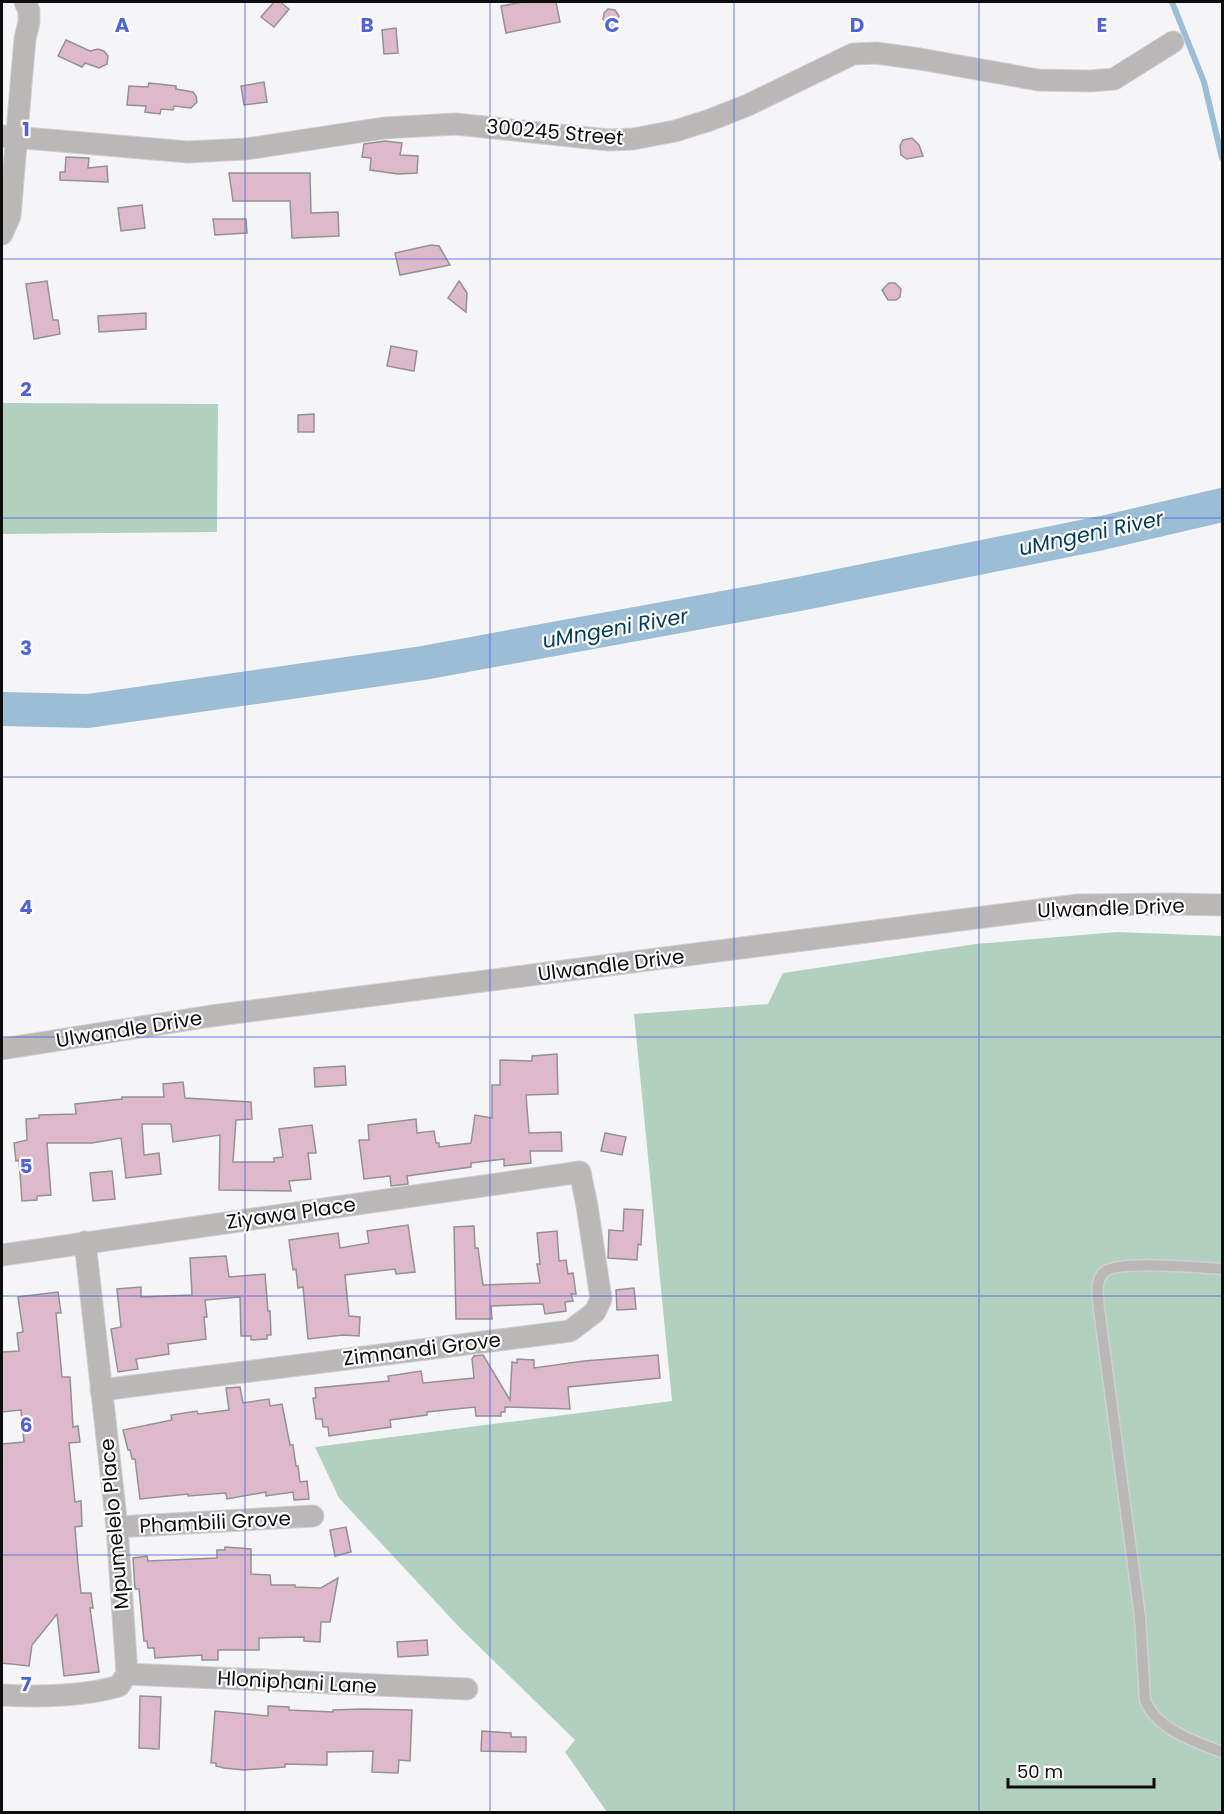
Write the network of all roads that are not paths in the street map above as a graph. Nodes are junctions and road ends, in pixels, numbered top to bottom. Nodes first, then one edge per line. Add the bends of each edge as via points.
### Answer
1 (25, 2) edge
2 (1173, 42) dead end
3 (9, 137) edge
4 (2, 234) edge
5 (1222, 905) edge
6 (2, 1049) edge
7 (580, 1172) joint
8 (85, 1242) junction
9 (2, 1255) edge
10 (1222, 1269) edge
11 (101, 1390) junction
12 (313, 1516) dead end
13 (117, 1527) junction
14 (127, 1674) junction
15 (467, 1689) dead end
16 (2, 1695) edge
17 (1222, 1752) edge

1 - 3 street via 29,22
2 - 3 street, 300245 Street via 1114,79 1090,81 1038,80 909,57 853,54 748,105 675,131 633,139 608,140 456,124 384,128 246,149 188,152
3 - 4 street via 10,216
5 - 6 street, Ulwandle Drive via 1078,905 211,1016
7 - 8 street, Ziyawa Place
7 - 11 street, Zimnandi Grove via 601,1299 595,1312 570,1331
8 - 9 street, Ziyawa Place
8 - 11 street, Mpumelelo Place
10 - 17 lane via 1130,1265 1108,1269 1098,1286 1140,1617 1144,1700 1149,1712 1162,1723 1191,1741
11 - 13 street, Mpumelelo Place
12 - 13 street, Phambili Grove
13 - 14 street, Mpumelelo Place
14 - 15 street, Hloniphani Lane
14 - 16 street via 119,1686 95,1693

